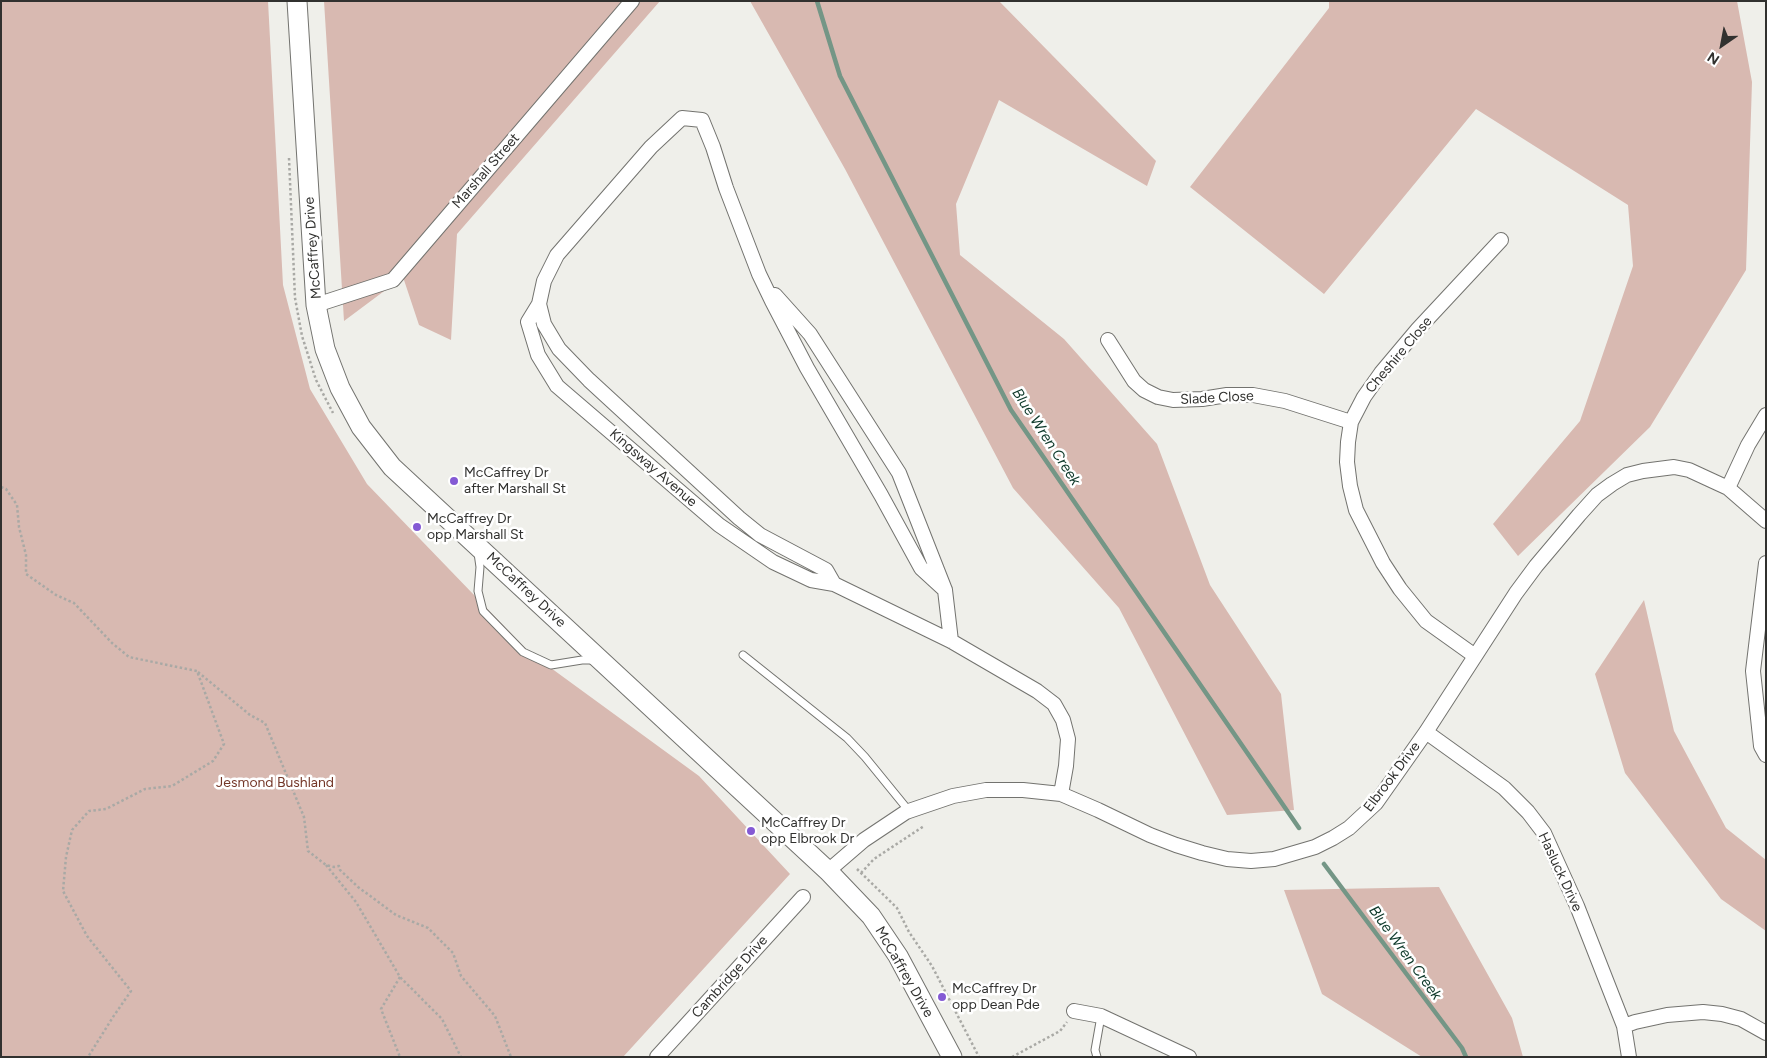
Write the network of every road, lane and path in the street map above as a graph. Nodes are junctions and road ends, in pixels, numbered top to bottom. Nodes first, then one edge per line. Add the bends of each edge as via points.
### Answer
1 (297, 1) edge
2 (632, 1) edge
3 (1502, 240) dead end
4 (759, 274) junction
5 (539, 304) junction
6 (316, 305) junction
7 (1108, 340) dead end
8 (1766, 415) edge
9 (1351, 422) junction
10 (1, 487) edge
11 (1728, 488) junction
12 (1766, 522) edge
13 (476, 544) junction
14 (1766, 563) edge
15 (834, 584) junction
16 (945, 590) junction
17 (951, 641) junction
18 (743, 655) dead end
19 (1475, 656) junction
20 (601, 660) junction
21 (197, 672) junction
22 (1426, 732) junction
23 (1766, 755) edge
24 (1060, 794) junction
25 (909, 811) junction
26 (924, 826) dead end
27 (326, 866) junction
28 (857, 869) dead end
29 (828, 871) junction
30 (861, 873) junction
31 (803, 897) dead end
32 (400, 977) junction
33 (1074, 1012) joint
34 (1101, 1016) junction
35 (1624, 1026) junction
36 (1766, 1033) edge
37 (88, 1057) edge
38 (400, 1057) edge
39 (462, 1057) edge
40 (510, 1057) edge
41 (656, 1057) edge
42 (952, 1057) edge
43 (979, 1057) edge
44 (1012, 1057) edge
45 (1097, 1057) edge
46 (1189, 1057) edge
47 (1629, 1057) edge

1 - 6 main road, McCaffrey Drive
2 - 6 street, Marshall Street via 393,280
3 - 9 street, Cheshire Close via 1381,373
4 - 5 street, Kingsway Avenue via 702,120 682,118 651,147 557,255 544,281
4 - 16 street, Kingsway Avenue via 807,368 921,568
4 - 16 street, Kingsway Avenue via 810,334 899,473
5 - 15 street, Kingsway Avenue via 544,324 559,349 589,380 760,535 826,570
5 - 15 street, Kingsway Avenue via 528,322 538,355 557,386 719,525 773,562 811,580
6 - 13 main road, McCaffrey Drive via 325,349 340,388 361,427 392,467
7 - 9 street, Slade Close via 1134,381 1158,397 1173,400 1253,395 1285,401
8 - 11 street
9 - 19 street, Cheshire Close via 1347,462 1350,486 1356,510 1383,563 1426,621
10 - 21 path via 17,504 26,574 74,603 129,657
11 - 12 street, Elbrook Drive
11 - 19 street, Elbrook Drive via 1689,470 1674,468 1627,475 1612,484 1579,515 1536,566
13 - 20 main road, McCaffrey Drive
13 - 20 lane via 480,567 478,591 483,611 523,652 551,665
14 - 23 street via 1753,671 1760,746
15 - 17 street, Kingsway Avenue
16 - 17 street, Kingsway Avenue
17 - 24 street, Kingsway Avenue via 1037,691 1060,712 1068,739
18 - 25 lane via 847,738
19 - 22 street, Elbrook Drive
20 - 29 main road, McCaffrey Drive
21 - 27 path via 250,715 265,723 304,817 308,851
21 - 37 path via 224,744 212,761 172,786 145,789 106,808 89,811 72,830 63,891 87,936 132,991
22 - 24 street, Elbrook Drive via 1376,803 1349,828 1327,841 1274,859 1251,861 1202,854 1150,835
22 - 35 street, Hasluck Drive via 1504,788 1544,834 1577,906
24 - 25 street, Elbrook Drive via 986,790 953,796
25 - 29 street, Elbrook Drive via 864,840
26 - 30 path via 874,859
27 - 32 path via 356,902
27 - 40 path via 339,866 358,888 396,915 428,928 453,952 462,976 495,1016
28 - 30 path
29 - 42 main road, McCaffrey Drive via 871,916 898,956
30 - 43 path via 897,908 932,966
31 - 41 street, Cambridge Drive
32 - 38 path via 381,1009
32 - 39 path via 442,1019
33 - 34 street
33 - 44 path via 1060,1030
34 - 45 lane via 1095,1050
34 - 46 street
35 - 36 street via 1668,1015 1703,1012 1741,1019
35 - 47 street, Hasluck Drive

